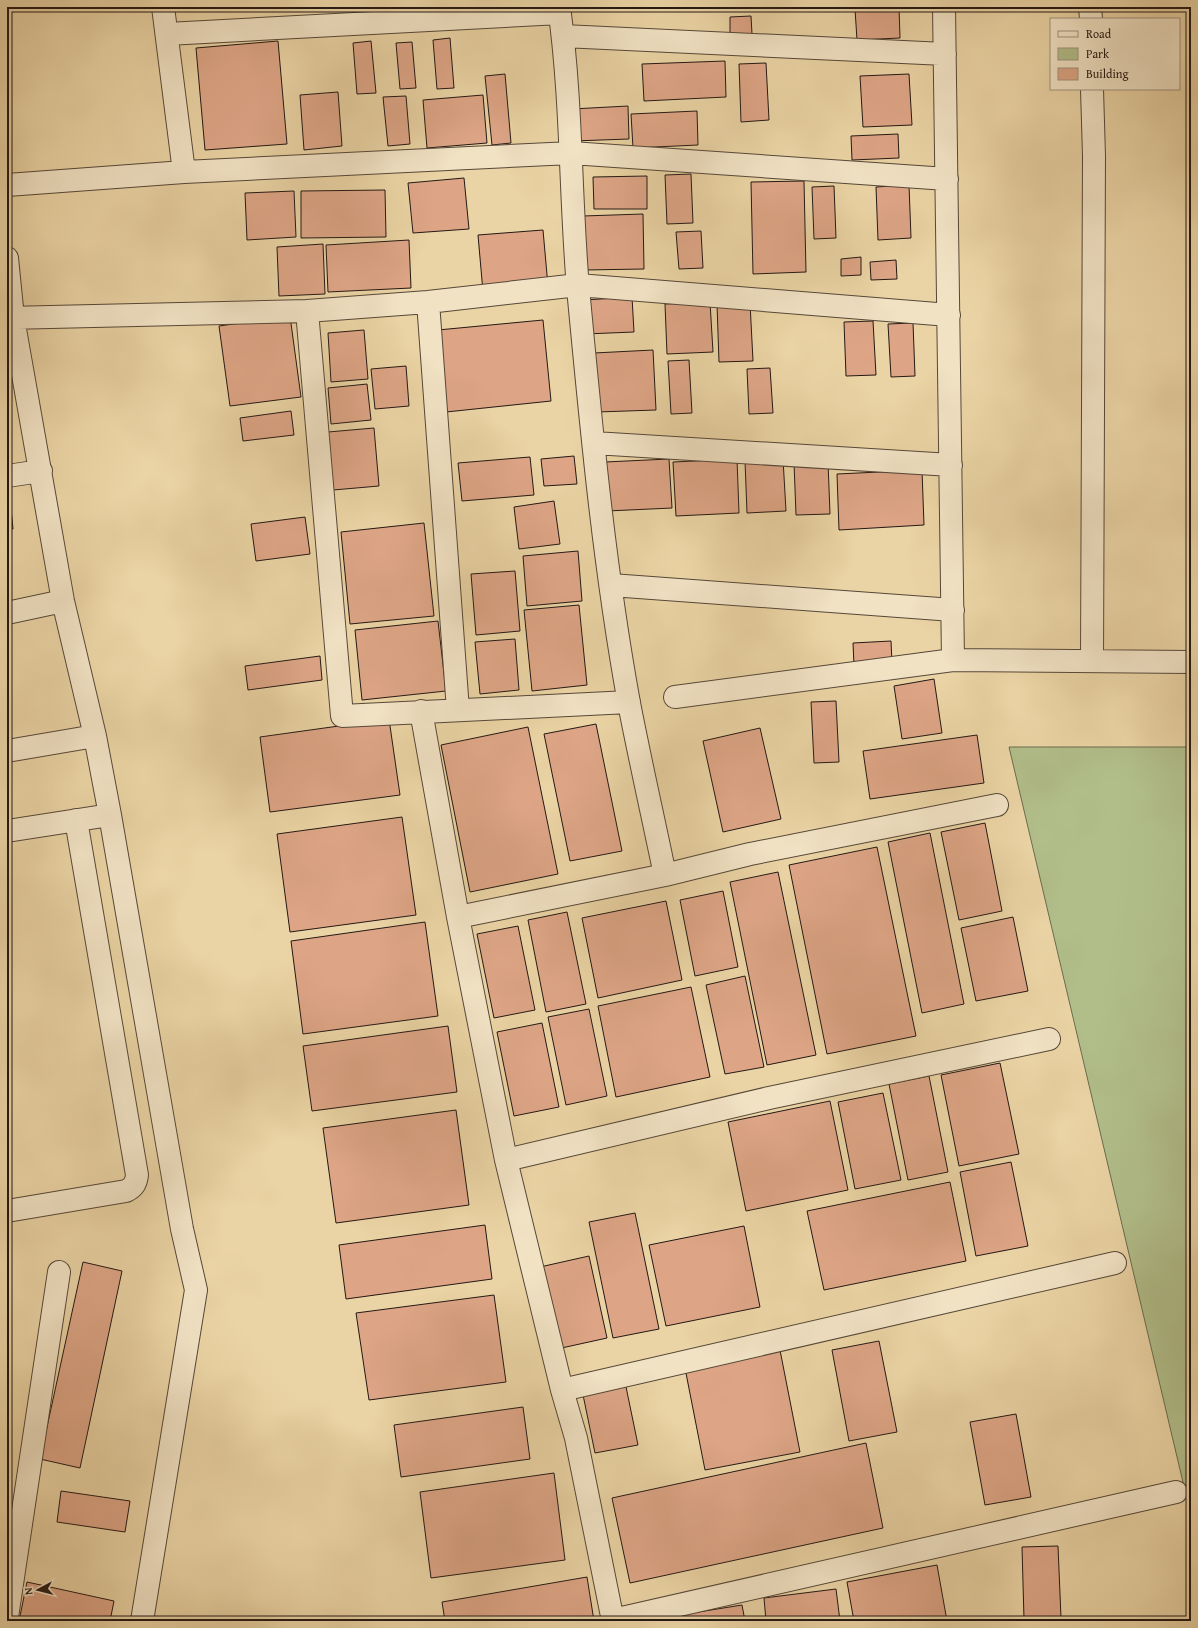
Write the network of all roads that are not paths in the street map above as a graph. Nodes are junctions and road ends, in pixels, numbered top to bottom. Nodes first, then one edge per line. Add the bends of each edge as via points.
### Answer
1 (163, 7) edge
2 (944, 7) edge
3 (1090, 7) edge
4 (560, 10) edge
5 (1090, 18) edge
6 (167, 34) junction
7 (562, 36) junction
8 (945, 54) junction
9 (1092, 90) edge
10 (571, 153) junction
11 (184, 172) junction
12 (947, 180) junction
13 (7, 185) edge
14 (7, 258) edge
15 (578, 286) junction
16 (428, 302) junction
17 (307, 311) junction
18 (949, 315) junction
19 (10, 318) edge
20 (594, 443) junction
21 (951, 465) junction
22 (41, 471) junction
23 (7, 476) edge
24 (611, 585) junction
25 (63, 601) junction
26 (953, 610) junction
27 (7, 613) edge
28 (953, 660) junction
29 (1092, 661) junction
30 (1191, 662) edge
31 (674, 697) dead end
32 (629, 702) junction
33 (458, 710) junction
34 (421, 711) junction
35 (95, 736) junction
36 (7, 751) edge
37 (997, 805) dead end
38 (110, 815) junction
39 (76, 820) junction
40 (7, 831) edge
41 (665, 875) junction
42 (458, 917) junction
43 (1049, 1039) dead end
44 (506, 1160) junction
45 (7, 1211) edge
46 (1115, 1263) dead end
47 (58, 1272) dead end
48 (562, 1390) junction
49 (1176, 1492) dead end
50 (7, 1617) edge
51 (142, 1621) edge
52 (613, 1621) edge

1 - 6 street
2 - 8 street
3 - 5 street
4 - 6 street
4 - 7 street
6 - 11 street
7 - 8 street
7 - 10 street
8 - 12 street
9 - 29 street
10 - 11 street
10 - 12 street
10 - 15 street
11 - 13 street
12 - 18 street
14 - 19 street
15 - 16 street
15 - 18 street
15 - 20 street
16 - 17 street
16 - 33 street
17 - 19 street
17 - 34 street via 342,716
18 - 21 street
19 - 22 street
20 - 21 street
20 - 24 street
21 - 26 street
22 - 23 street
22 - 25 street
24 - 26 street
24 - 32 street
25 - 27 street
25 - 35 street
26 - 28 street
28 - 29 street
28 - 31 street
29 - 30 street
32 - 33 street
32 - 41 street
33 - 34 street
34 - 42 street
35 - 36 street
35 - 38 street
37 - 41 street via 750,854
38 - 39 street
38 - 51 street via 182,1229 196,1290
39 - 40 street
39 - 45 street via 137,1175 136,1182 126,1191
41 - 42 street
42 - 44 street
43 - 44 street via 769,1098
44 - 48 street
46 - 48 street
47 - 50 street
48 - 52 street via 576,1438
49 - 52 street

